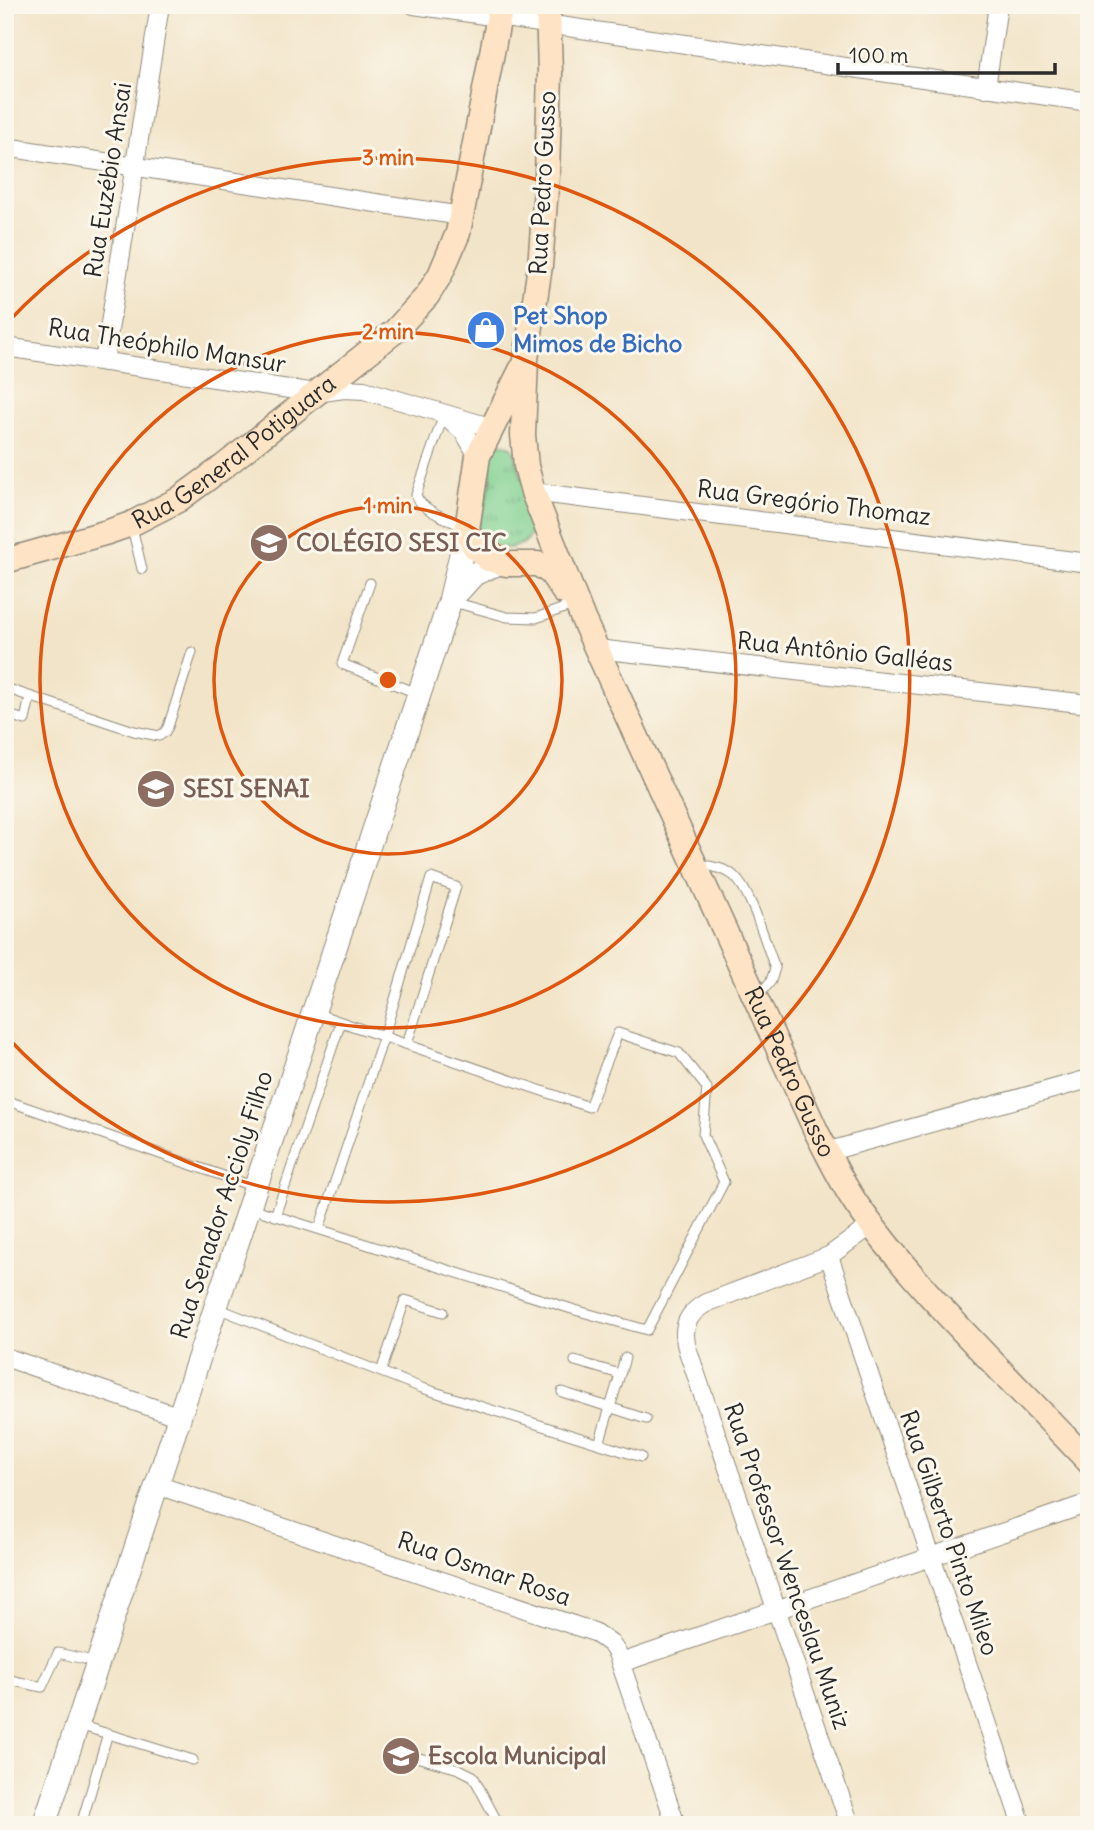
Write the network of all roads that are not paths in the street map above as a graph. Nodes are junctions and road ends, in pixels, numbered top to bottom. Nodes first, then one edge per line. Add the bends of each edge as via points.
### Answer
1 (160, 5) edge
2 (414, 5) edge
3 (998, 5) edge
4 (500, 12) edge
5 (548, 15) edge
6 (986, 88) junction
7 (1089, 102) edge
8 (5, 147) edge
9 (135, 166) junction
10 (462, 216) junction
11 (5, 346) edge
12 (526, 359) junction
13 (104, 362) junction
14 (316, 393) junction
15 (444, 414) junction
16 (493, 428) junction
17 (523, 435) junction
18 (478, 456) junction
19 (533, 492) junction
20 (131, 524) junction
21 (467, 529) junction
22 (551, 536) junction
23 (5, 550) edge
24 (32, 554) junction
25 (5, 561) edge
26 (511, 563) junction
27 (1089, 563) edge
28 (142, 569) dead end
29 (370, 583) dead end
30 (450, 601) junction
31 (578, 612) junction
32 (597, 649) junction
33 (192, 652) dead end
34 (5, 688) edge
35 (419, 694) junction
36 (30, 697) junction
37 (1089, 704) edge
38 (5, 714) edge
39 (694, 863) junction
40 (756, 999) junction
41 (314, 1012) junction
42 (341, 1022) junction
43 (384, 1036) junction
44 (407, 1044) junction
45 (1089, 1079) edge
46 (5, 1100) edge
47 (827, 1152) junction
48 (252, 1197) junction
49 (275, 1216) junction
50 (872, 1225) junction
51 (319, 1229) junction
52 (829, 1256) junction
53 (216, 1308) junction
54 (443, 1312) dead end
55 (5, 1357) edge
56 (625, 1358) dead end
57 (575, 1361) dead end
58 (381, 1372) junction
59 (621, 1374) junction
60 (562, 1392) dead end
61 (610, 1407) junction
62 (180, 1417) junction
63 (646, 1419) dead end
64 (599, 1444) junction
65 (1085, 1453) edge
66 (641, 1457) dead end
67 (157, 1485) junction
68 (1087, 1507) edge
69 (931, 1557) junction
70 (776, 1610) junction
71 (98, 1663) junction
72 (621, 1663) junction
73 (5, 1679) edge
74 (78, 1724) junction
75 (108, 1733) junction
76 (391, 1750) dead end
77 (193, 1760) dead end
78 (44, 1825) edge
79 (81, 1825) edge
80 (499, 1825) edge
81 (676, 1825) edge
82 (850, 1825) edge
83 (1022, 1825) edge

1 - 9 street, Rua Euzébio Ansai
2 - 4 street
3 - 6 street
4 - 5 street
4 - 10 main road, Rua General Potiguara
5 - 6 street
5 - 12 main road, Rua Pedro Gusso via 547,175
6 - 7 street
8 - 9 street
9 - 10 street
9 - 13 street, Rua Euzébio Ansai
10 - 14 main road, Rua General Potiguara via 451,252 420,306
11 - 13 street, Rua Theóphilo Mansur
12 - 16 main road, Rua Pedro Gusso
12 - 17 main road, Rua Pedro Gusso
13 - 14 street, Rua Theóphilo Mansur
14 - 15 street, Rua Theóphilo Mansur via 364,390
14 - 20 main road, Rua General Potiguara via 201,484
15 - 16 street, Rua Theóphilo Mansur
15 - 18 street, Rua Theóphilo Mansur via 464,432
15 - 21 lane via 416,495 426,509
16 - 17 main road via 509,426
16 - 18 main road, Rua Pedro Gusso
17 - 19 main road, Rua Pedro Gusso
18 - 21 main road, Rua Pedro Gusso
19 - 22 main road, Rua Pedro Gusso
19 - 27 street, Rua Gregório Thomaz
20 - 24 main road, Rua General Potiguara
20 - 28 lane
21 - 26 main road, Rua Pedro Gusso via 480,553
21 - 30 street, Rua Senador Accioly Filho
22 - 26 main road via 541,552
22 - 31 main road, Rua Pedro Gusso
23 - 24 street
24 - 25 main road, Rua General Potiguara
26 - 30 street, Rua Senador Accioly Filho via 474,574
26 - 31 main road, Rua Pedro Gusso via 545,567
29 - 35 lane via 342,664
30 - 31 lane via 508,617
30 - 35 street, Rua Senador Accioly Filho
31 - 32 main road, Rua Pedro Gusso
32 - 37 street, Rua Antônio Galléas
32 - 39 main road, Rua Pedro Gusso
33 - 36 lane via 165,732 159,736
34 - 36 lane
35 - 41 street, Rua Senador Accioly Filho
36 - 38 lane via 24,720
39 - 40 main road, Rua Pedro Gusso
39 - 40 lane via 734,876 746,891 775,968
40 - 47 main road, Rua Pedro Gusso
41 - 42 lane
41 - 48 street, Rua Senador Accioly Filho
42 - 43 lane
42 - 49 lane
43 - 44 lane
43 - 44 lane via 431,878 456,887
43 - 51 lane
44 - 51 lane via 589,1107 618,1033 679,1053 707,1088 703,1135 724,1182 648,1330
45 - 47 street
46 - 48 lane
47 - 50 main road, Rua Pedro Gusso
48 - 49 lane
48 - 53 street, Rua Senador Accioly Filho
49 - 51 lane
50 - 52 street
50 - 65 main road, Rua Pedro Gusso via 926,1289
52 - 69 street, Rua Gilberto Pinto Mileo
52 - 70 street, Rua Professor Wenceslau Muniz via 706,1303 691,1314 684,1332
53 - 58 lane
53 - 62 street, Rua Senador Accioly Filho
54 - 58 lane via 405,1300
55 - 62 street
56 - 59 lane
57 - 59 lane
58 - 64 lane
59 - 61 lane
60 - 61 lane
61 - 63 lane
61 - 64 lane
62 - 67 street, Rua Senador Accioly Filho
64 - 66 lane
67 - 71 street, Rua Senador Accioly Filho
67 - 72 street, Rua Osmar Rosa via 594,1632 611,1644
68 - 69 street
69 - 70 street
69 - 83 street, Rua Gilberto Pinto Mileo
70 - 72 street
70 - 82 street, Rua Professor Wenceslau Muniz
71 - 73 lane via 58,1653 41,1687
71 - 74 street, Rua Senador Accioly Filho
72 - 81 street, Rua Osmar Rosa
74 - 75 lane
74 - 78 street, Rua Senador Accioly Filho
75 - 77 lane
75 - 79 lane
76 - 80 lane via 473,1776

